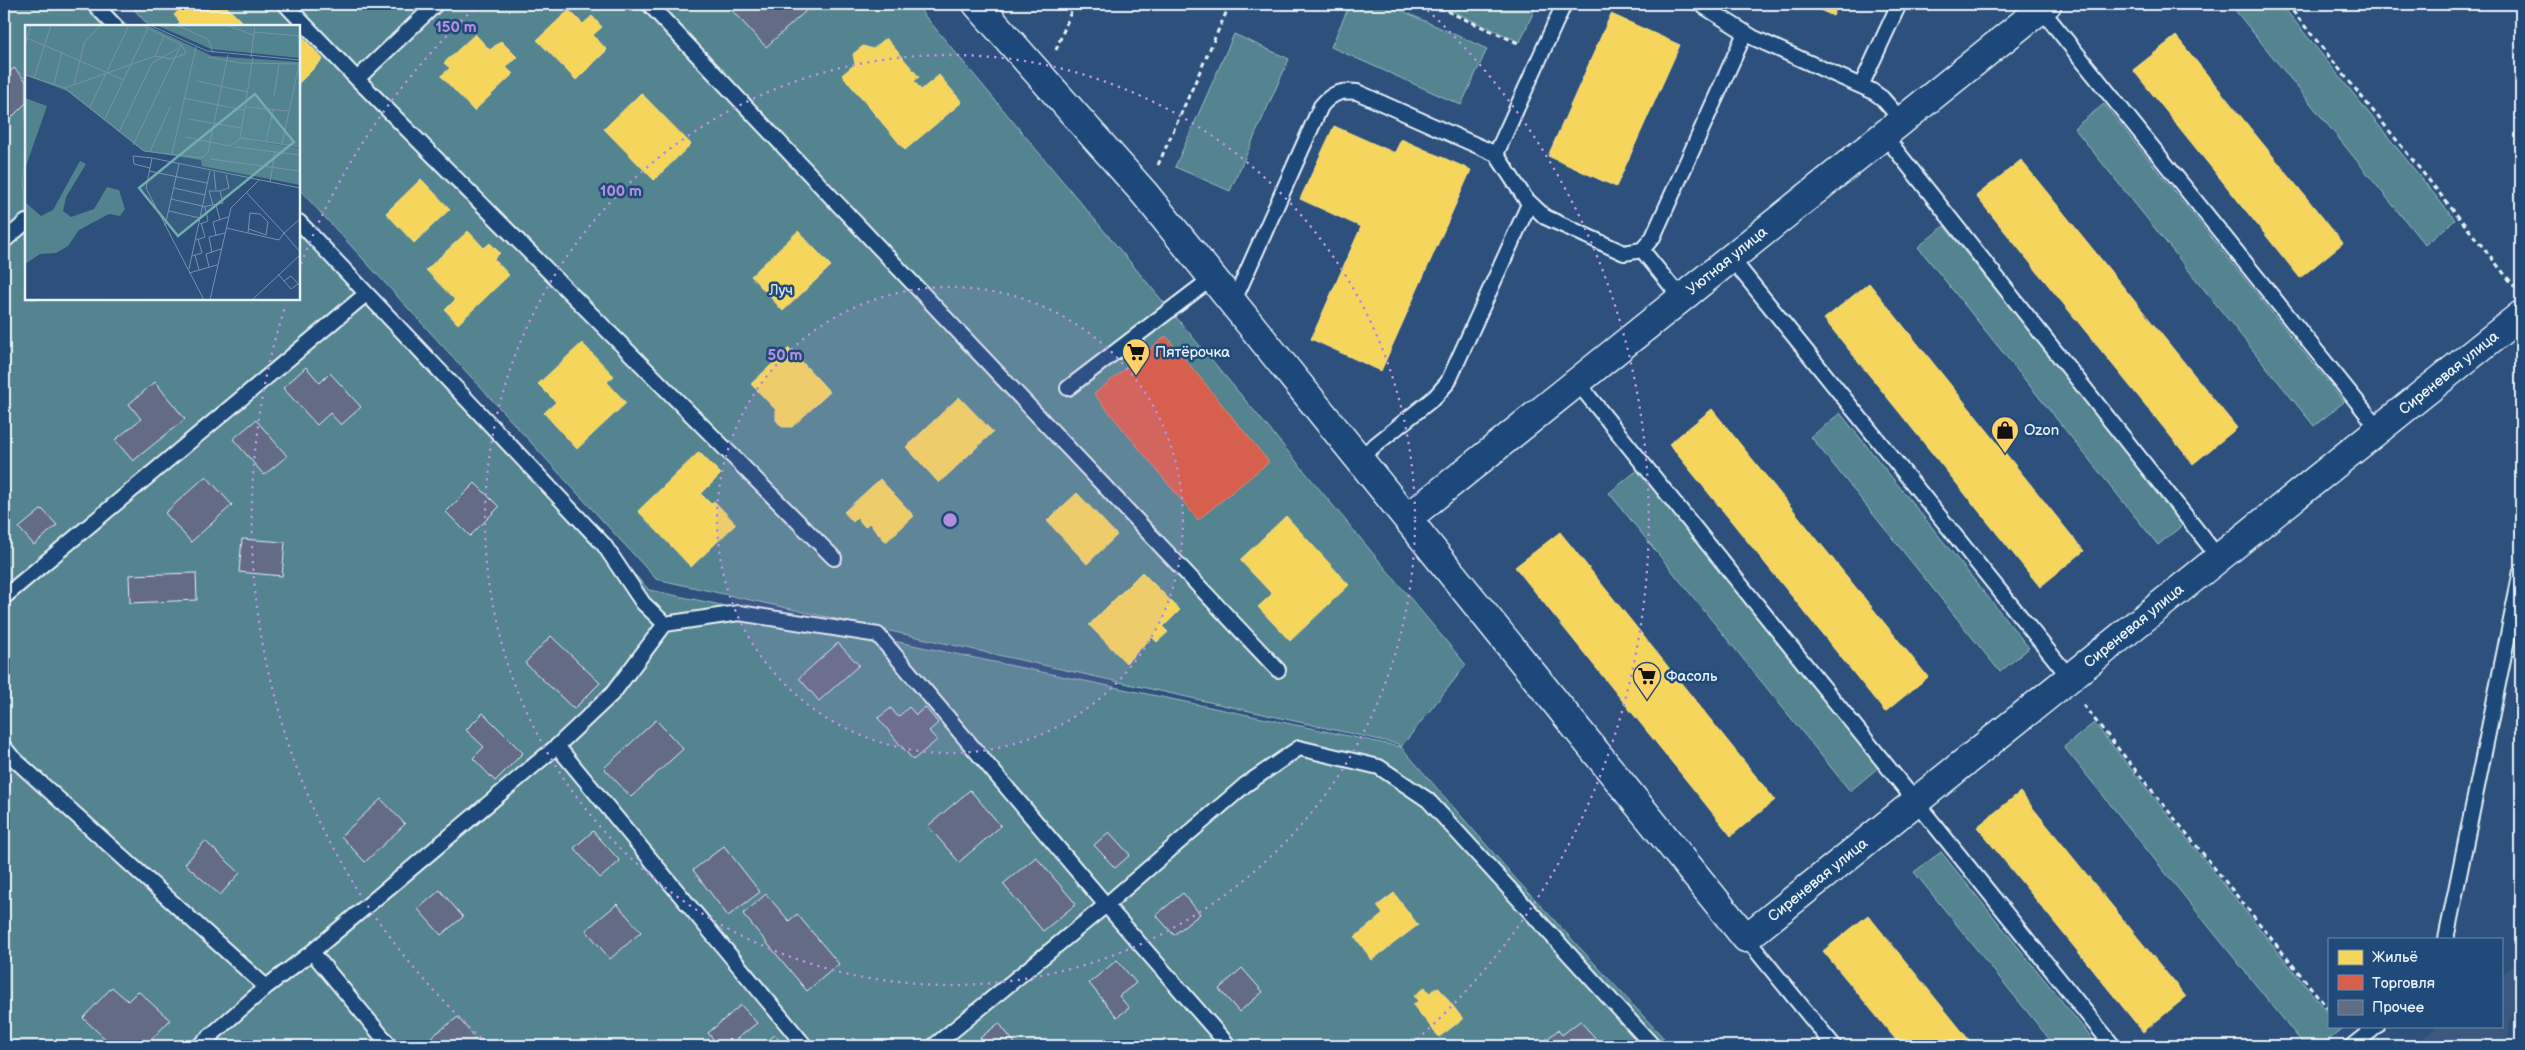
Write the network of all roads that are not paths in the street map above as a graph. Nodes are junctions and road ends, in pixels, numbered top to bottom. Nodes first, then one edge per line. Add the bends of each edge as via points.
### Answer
1 (94, 4) edge
2 (285, 4) edge
3 (436, 4) edge
4 (649, 4) edge
5 (977, 4) edge
6 (1564, 4) edge
7 (1700, 4) edge
8 (1898, 4) edge
9 (2044, 6) edge
10 (114, 25) edge
11 (1745, 33) junction
12 (357, 79) junction
13 (1861, 86) junction
14 (1893, 128) junction
15 (1496, 154) junction
16 (1529, 204) junction
17 (25, 223) edge
18 (300, 223) edge
19 (4, 241) edge
20 (1642, 250) junction
21 (1731, 258) junction
22 (1212, 278) junction
23 (366, 294) junction
24 (1681, 298) junction
25 (1233, 303) junction
26 (2521, 315) edge
27 (1577, 382) junction
28 (1068, 388) dead end
29 (2379, 429) junction
30 (1359, 458) junction
31 (1408, 518) junction
32 (834, 558) dead end
33 (2219, 558) junction
34 (2521, 571) edge
35 (4, 597) edge
36 (665, 624) junction
37 (1278, 670) dead end
38 (2067, 680) junction
39 (557, 746) junction
40 (4, 747) edge
41 (1916, 802) junction
42 (1106, 905) junction
43 (1746, 938) junction
44 (2446, 938) edge
45 (312, 952) junction
46 (266, 987) junction
47 (2374, 1028) edge
48 (199, 1046) edge
49 (390, 1046) edge
50 (806, 1046) edge
51 (934, 1046) edge
52 (1229, 1046) edge
53 (1654, 1046) edge
54 (1834, 1046) edge
55 (2113, 1046) edge
56 (2352, 1046) edge

1 - 10 lane
2 - 12 lane
3 - 12 lane
4 - 37 lane
5 - 22 street via 1145,194
6 - 15 lane
7 - 11 lane
8 - 13 lane
9 - 14 street, Уютная улица
9 - 29 lane
11 - 13 lane
11 - 20 lane via 1653,237
12 - 32 lane
13 - 14 lane via 1882,98
14 - 21 street, Уютная улица
14 - 33 lane
15 - 16 lane
15 - 25 lane via 1357,92 1346,90 1329,97 1321,106
16 - 20 lane via 1544,217 1624,253
16 - 30 lane via 1448,382 1435,397
17 - 19 lane
18 - 23 lane
20 - 24 lane
21 - 24 street, Уютная улица
21 - 38 lane
22 - 25 street
22 - 28 lane
23 - 35 lane
23 - 36 lane via 604,545 643,603
24 - 27 street, Уютная улица
25 - 30 street
26 - 29 street, Сиреневая улица
27 - 31 street, Уютная улица
27 - 41 lane
29 - 33 street, Сиреневая улица
30 - 31 street
31 - 43 street
33 - 38 street, Сиреневая улица
34 - 44 lane
36 - 39 lane via 613,693
36 - 42 lane via 739,613 878,635
38 - 41 street, Сиреневая улица
39 - 45 lane
39 - 50 lane
40 - 46 lane
41 - 43 street, Сиреневая улица
41 - 55 lane
42 - 51 lane
42 - 52 lane
42 - 53 lane via 1245,785 1298,748 1379,767 1428,800
43 - 54 lane
45 - 46 lane
45 - 49 lane
46 - 48 lane
47 - 56 lane

